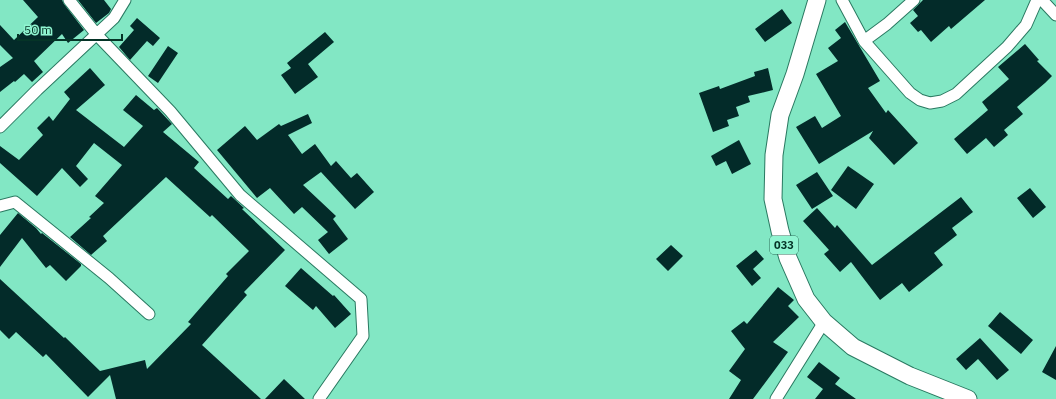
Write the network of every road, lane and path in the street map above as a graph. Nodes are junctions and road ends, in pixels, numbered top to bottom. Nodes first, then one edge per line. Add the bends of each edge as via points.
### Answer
1 (69, 0) edge
2 (125, 0) edge
3 (816, 0) edge
4 (842, 0) edge
5 (914, 0) edge
6 (1038, 0) edge
7 (1042, 0) edge
8 (1056, 15) edge
9 (97, 35) junction
10 (864, 41) junction
11 (0, 127) edge
12 (0, 206) edge
13 (148, 314) dead end
14 (824, 322) junction
15 (319, 399) edge
16 (776, 399) edge
17 (968, 399) edge

1 - 9 street
2 - 9 street via 114,18
3 - 14 main road, 033 via 780,115 774,154 773,200 788,258 806,299
4 - 10 street
5 - 10 street
6 - 10 street via 1026,25 1007,47 956,94 930,104 910,93
7 - 8 street
9 - 11 street via 79,49
9 - 15 street via 170,111 240,195 361,299 363,336
12 - 13 street via 15,202 109,278
14 - 16 street
14 - 17 main road, 033 via 853,347 910,376

